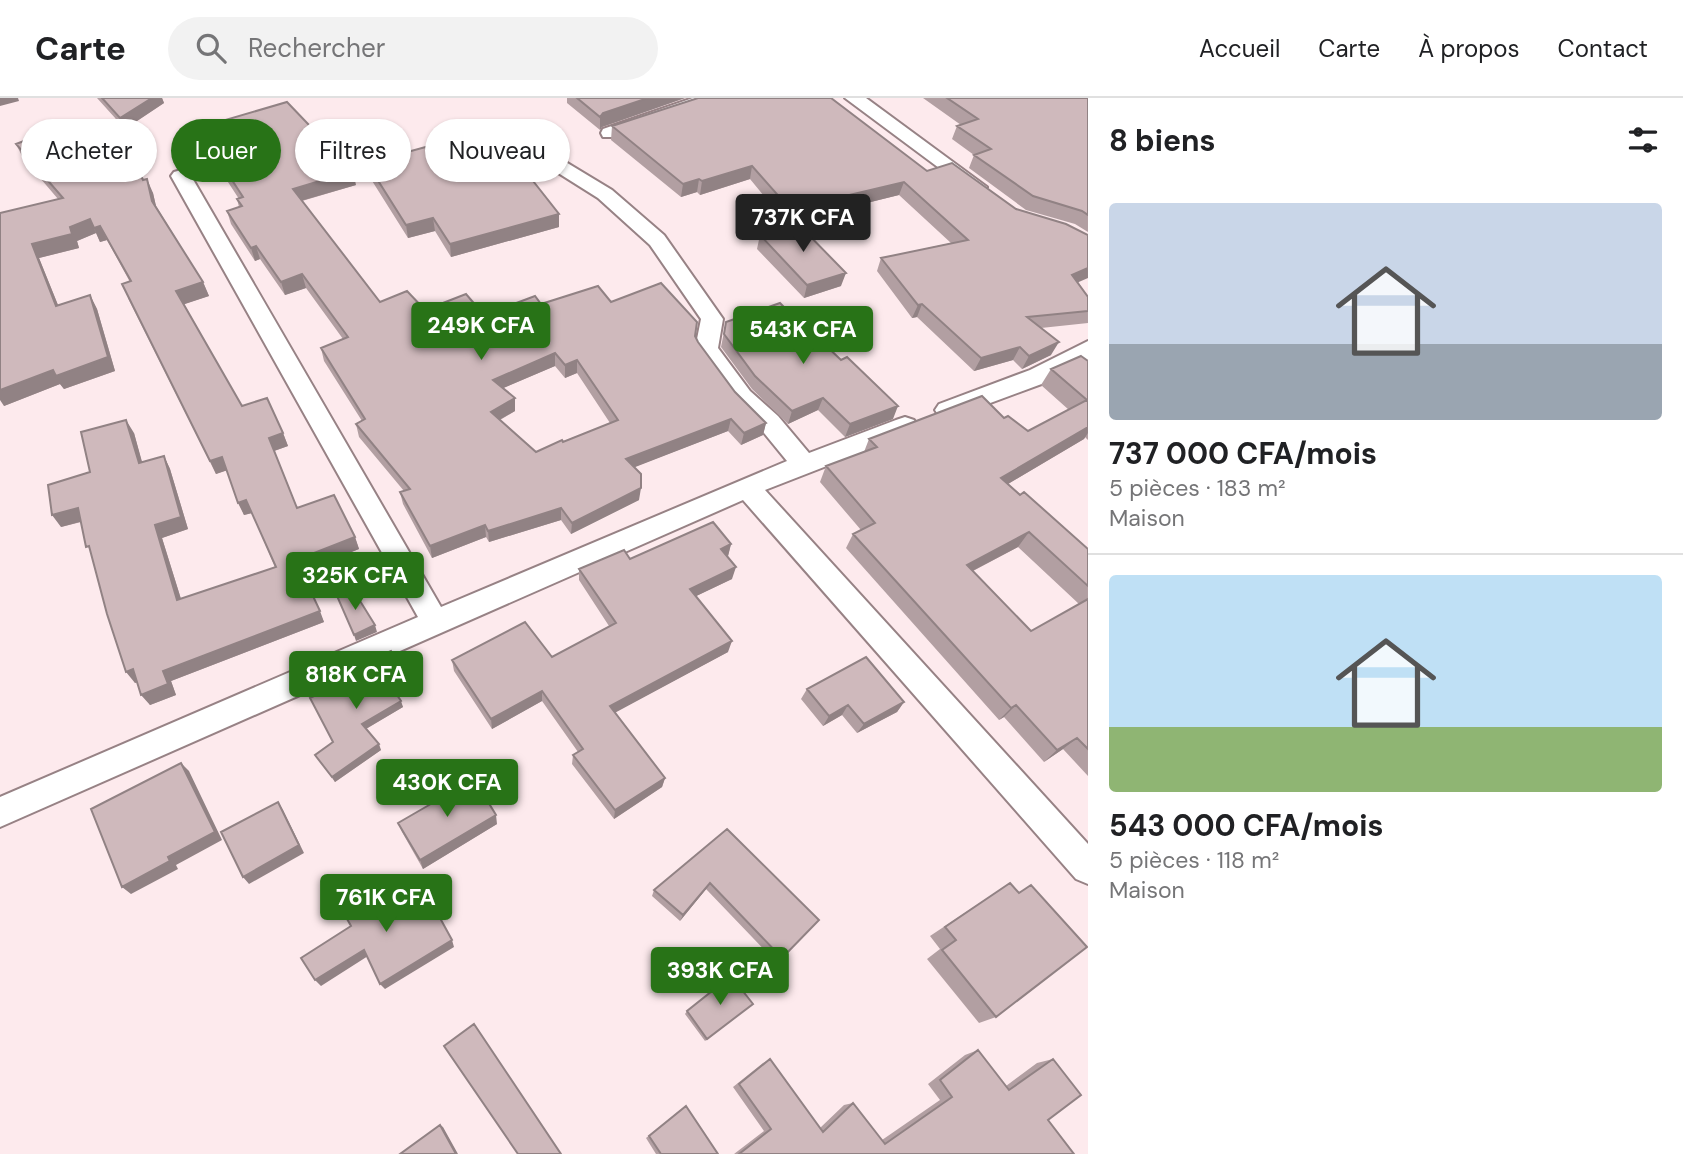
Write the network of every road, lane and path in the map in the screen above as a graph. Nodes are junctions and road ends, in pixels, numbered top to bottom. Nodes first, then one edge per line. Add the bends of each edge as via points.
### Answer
1 (710, 98) edge
2 (854, 98) edge
3 (610, 133) edge
4 (570, 172) edge
5 (184, 182) edge
6 (995, 201) edge
7 (1088, 349) edge
8 (804, 466) junction
9 (747, 487) junction
10 (435, 622) junction
11 (0, 812) edge
12 (1088, 868) edge

1 - 3 street
2 - 6 street
4 - 8 street via 605,194 657,240 712,319 706,349
5 - 10 street
7 - 8 street via 1016,384
8 - 9 street
9 - 10 street
9 - 12 street
10 - 11 street

